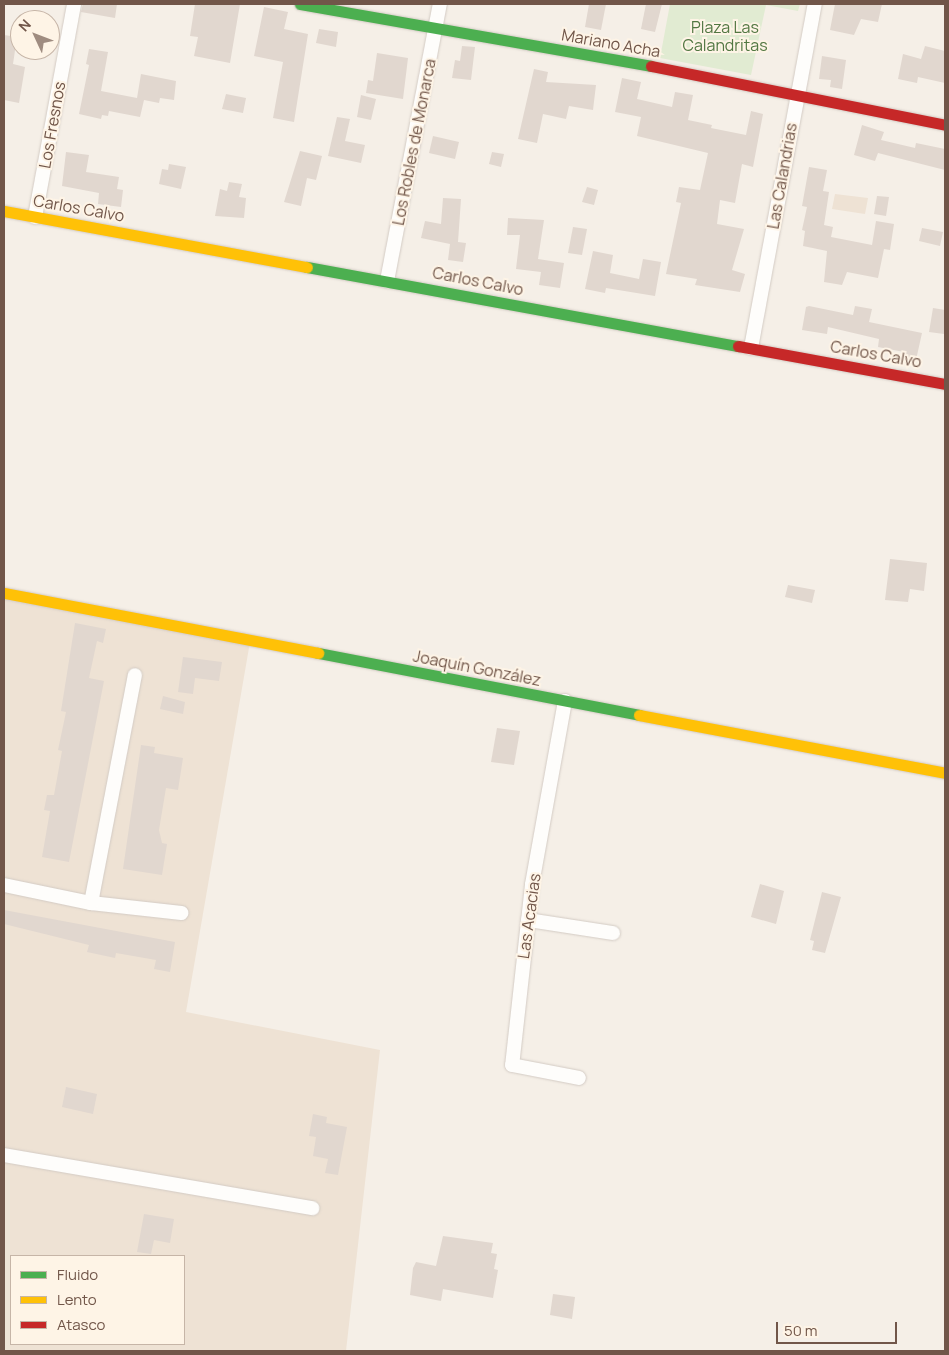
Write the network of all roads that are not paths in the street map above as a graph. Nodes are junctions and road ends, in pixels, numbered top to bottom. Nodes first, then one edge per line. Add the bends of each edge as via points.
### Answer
1 (74, 4) edge
2 (300, 4) edge
3 (440, 4) edge
4 (815, 4) edge
5 (435, 29) junction
6 (796, 96) junction
7 (945, 125) edge
8 (4, 211) edge
9 (35, 217) junction
10 (387, 281) junction
11 (751, 348) junction
12 (945, 384) edge
13 (4, 593) edge
14 (135, 675) dead end
15 (565, 701) junction
16 (945, 773) edge
17 (4, 885) edge
18 (91, 902) junction
19 (181, 913) dead end
20 (528, 920) junction
21 (612, 933) dead end
22 (579, 1078) dead end
23 (4, 1155) edge
24 (312, 1208) dead end

1 - 9 street, Los Fresnos
2 - 5 street, Mariano Acha
3 - 5 street, Los Robles de Monarca
4 - 6 street, Las Calandrias
5 - 6 street, Mariano Acha
5 - 10 street, Los Robles de Monarca
6 - 7 street, Mariano Acha
6 - 11 street, Las Calandrias
8 - 9 street, Carlos Calvo
9 - 10 street, Carlos Calvo
10 - 11 street, Carlos Calvo
11 - 12 street, Carlos Calvo
13 - 15 street, Joaquín González
14 - 18 street
15 - 16 street, Joaquín González
15 - 20 street, Las Acacias
17 - 18 street
18 - 19 street
20 - 21 street
20 - 22 street, Las Acacias via 512,1065
23 - 24 street

